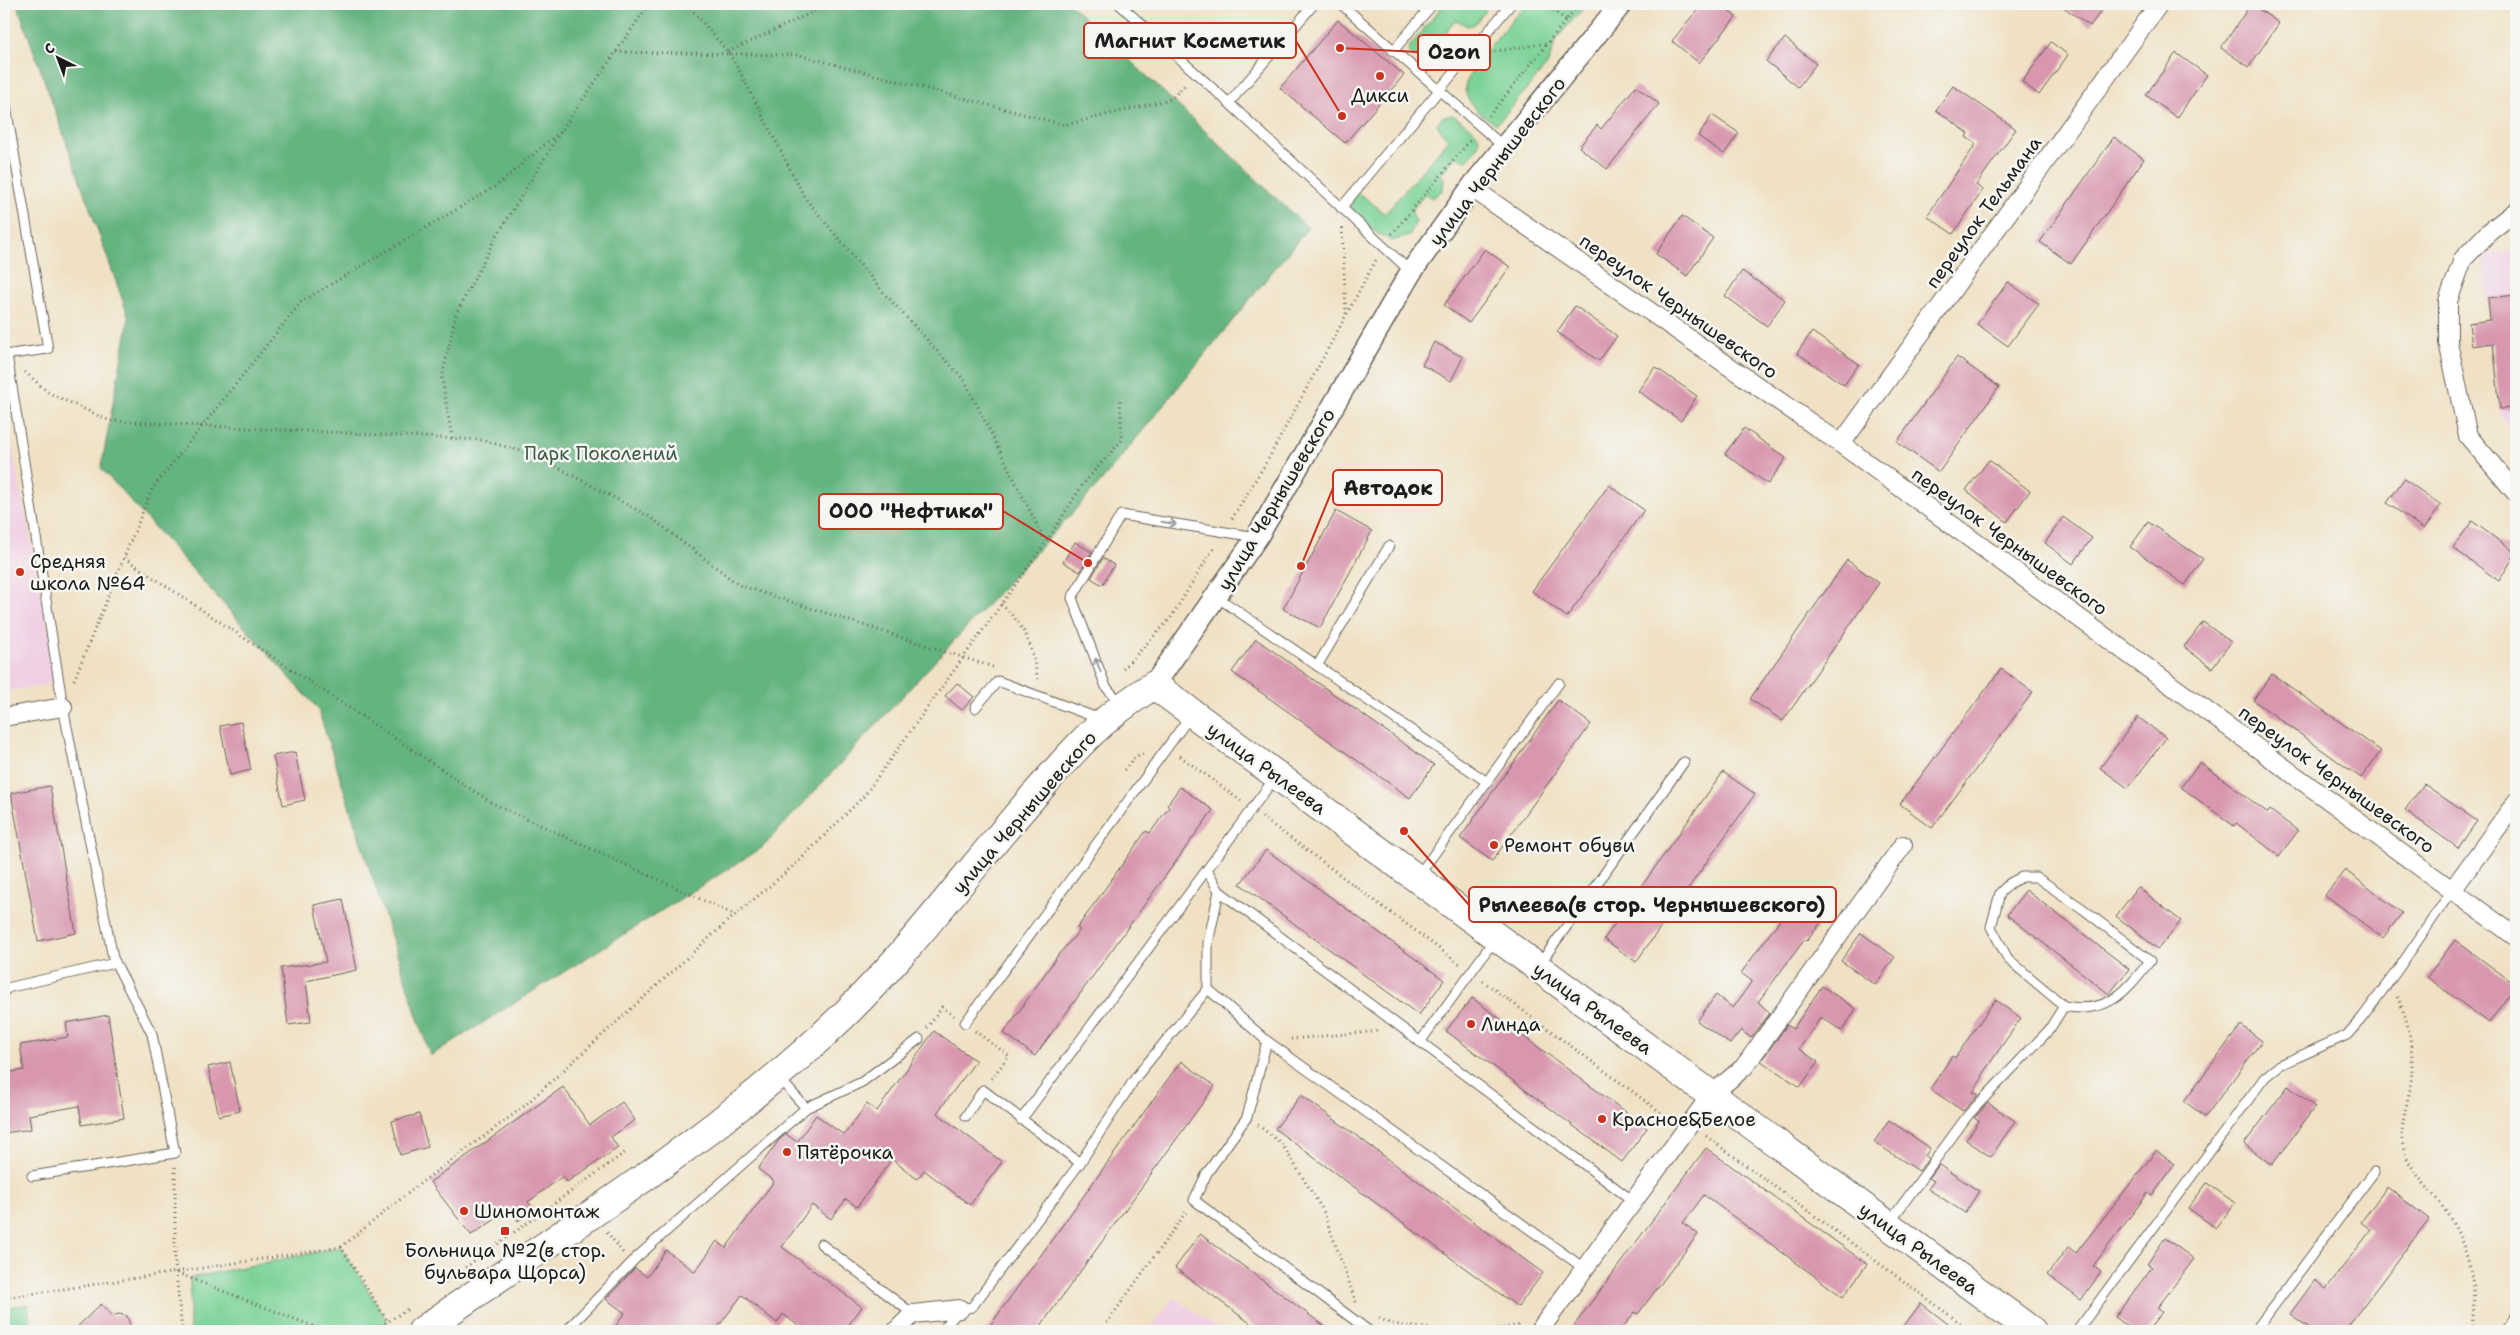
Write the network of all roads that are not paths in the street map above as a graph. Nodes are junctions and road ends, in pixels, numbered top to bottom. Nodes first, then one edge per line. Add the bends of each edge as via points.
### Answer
1 (1118, 4) edge
2 (1314, 4) edge
3 (1341, 4) edge
4 (1433, 4) edge
5 (1511, 4) edge
6 (1621, 4) edge
7 (2159, 4) edge
8 (1393, 51) junction
9 (1438, 90) junction
10 (4, 95) edge
11 (1228, 103) junction
12 (1505, 147) junction
13 (1472, 188) junction
14 (1341, 208) junction
15 (2516, 211) edge
16 (1411, 272) junction
17 (5, 355) edge
18 (1841, 444) junction
19 (2516, 493) edge
20 (1258, 537) junction
21 (1389, 546) dead end
22 (1217, 597) junction
23 (1317, 666) junction
24 (1559, 683) dead end
25 (1154, 685) junction
26 (63, 707) junction
27 (976, 708) dead end
28 (1192, 713) junction
29 (1114, 714) junction
30 (4, 717) edge
31 (1684, 762) dead end
32 (1277, 776) junction
33 (1487, 782) junction
34 (2516, 802) edge
35 (1903, 845) dead end
36 (1207, 870) junction
37 (1416, 878) junction
38 (2453, 889) junction
39 (1219, 891) junction
40 (2516, 937) edge
41 (1497, 938) junction
42 (115, 963) junction
43 (1538, 968) junction
44 (1208, 989) junction
45 (4, 992) edge
46 (2064, 1006) junction
47 (965, 1023) road end
48 (919, 1039) road end
49 (1267, 1041) junction
50 (1420, 1042) junction
51 (778, 1076) junction
52 (1711, 1095) junction
53 (806, 1108) junction
54 (966, 1116) dead end
55 (1021, 1120) junction
56 (1080, 1163) junction
57 (2374, 1172) dead end
58 (32, 1176) dead end
59 (1633, 1201) junction
60 (1888, 1225) junction
61 (821, 1244) dead end
62 (1585, 1269) junction
63 (960, 1309) junction
64 (913, 1314) junction
65 (2516, 1316) edge
66 (437, 1327) edge
67 (566, 1331) edge
68 (896, 1331) edge
69 (942, 1331) edge
70 (1369, 1331) edge
71 (1540, 1331) edge
72 (2032, 1331) edge
73 (2077, 1331) edge
74 (2255, 1331) edge
75 (2505, 1331) edge

1 - 11 lane
2 - 11 lane
3 - 8 lane
4 - 8 lane
5 - 9 lane
6 - 12 street, улица Чернышевского
7 - 18 street, переулок Тельмана
8 - 9 lane
9 - 12 lane
9 - 14 lane
10 - 17 lane via 48,349
11 - 14 lane
12 - 13 street, улица Чернышевского
13 - 16 street, улица Чернышевского
13 - 18 street, переулок Чернышевского
14 - 16 lane
15 - 19 street via 2489,232 2463,259 2448,301 2448,342 2468,436
16 - 20 street, улица Чернышевского
17 - 26 lane
18 - 38 street, переулок Чернышевского
20 - 22 street, улица Чернышевского
29 -> 20 lane via 1072,598 1121,514
21 - 23 lane
22 - 23 lane
22 - 25 street, улица Чернышевского
23 - 33 lane
24 - 33 lane
25 - 28 main road, улица Рылеева
25 - 29 main road, улица Чернышевского
26 - 30 street
26 - 42 lane
27 - 29 lane via 998,680
28 - 32 main road, улица Рылеева
28 - 47 lane
29 - 51 main road, улица Чернышевского via 1025,806 917,938 845,1014
31 - 43 lane
32 - 36 lane
32 - 37 main road, улица Рылеева
33 - 37 lane
34 - 38 street
35 - 52 street via 1744,1067
36 - 39 lane
36 - 55 lane
37 - 41 main road, улица Рылеева
38 - 40 street, переулок Чернышевского
38 - 73 lane via 2389,982 2347,1035 2280,1065 2265,1077
39 - 44 lane via 1208,942
39 - 50 lane
41 - 43 main road, улица Рылеева
41 - 50 lane
42 - 45 lane via 7,988
42 - 58 lane via 152,1034 175,1153
43 - 52 main road, улица Рылеева
44 - 49 lane
44 - 56 lane via 1136,1077
46 - 46 lane via 2082,1009 2116,1000 2150,961 2036,877 2022,877 2000,893 1991,927 2008,960
46 - 60 lane via 2049,1030 1968,1115
48 - 53 lane via 862,1082
49 - 62 lane
49 - 70 lane via 1248,1117 1207,1173 1194,1200
50 - 59 lane
51 - 53 lane
51 - 66 main road, улица Чернышевского via 708,1133
52 - 59 street
52 - 60 main road, улица Рылеева
53 - 67 lane via 631,1264
54 - 55 lane via 983,1090
55 - 56 lane
56 - 63 lane via 972,1307
57 - 74 lane
59 - 62 street
60 - 72 main road, улица Рылеева
61 - 64 lane
62 - 71 street
63 - 64 street
63 - 69 lane
64 - 68 street
65 - 75 lane

